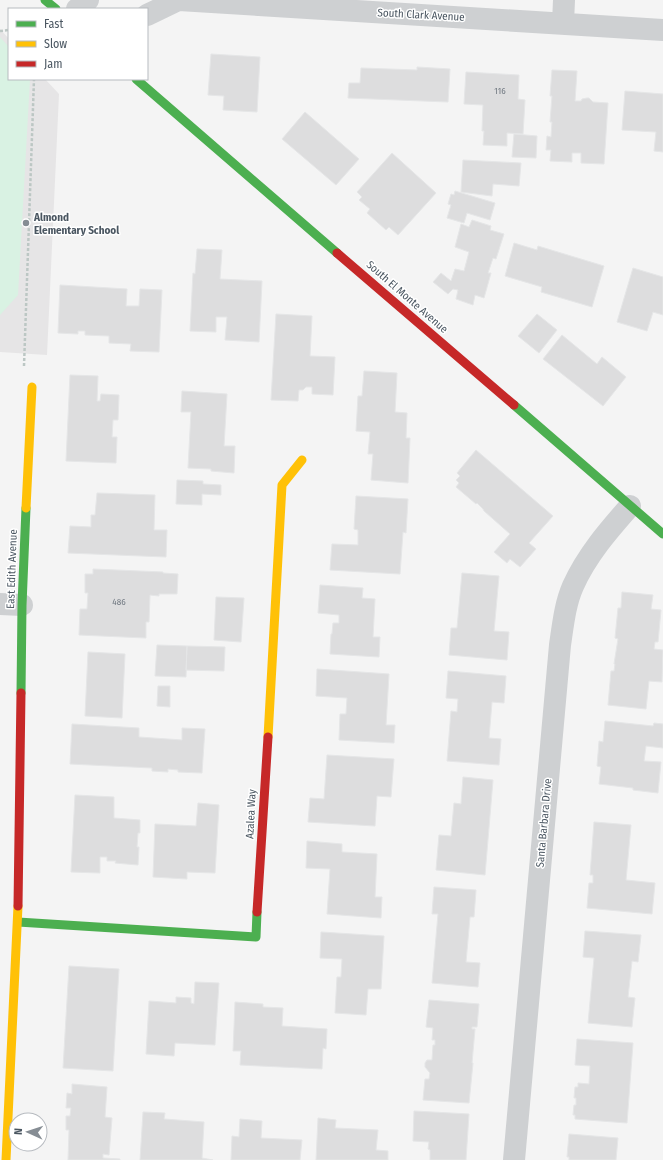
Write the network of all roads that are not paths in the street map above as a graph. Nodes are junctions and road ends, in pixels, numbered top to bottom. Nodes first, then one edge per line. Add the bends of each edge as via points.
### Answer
1 (45, 0) edge
2 (88, 0) edge
3 (178, 0) edge
4 (564, 0) edge
5 (228, 2) edge
6 (55, 8) edge
7 (78, 8) edge
8 (148, 15) edge
9 (563, 23) junction
10 (663, 30) edge
11 (137, 80) edge
12 (32, 387) road end
13 (302, 460) dead end
14 (630, 506) junction
15 (663, 534) edge
16 (0, 604) edge
17 (22, 605) junction
18 (18, 922) junction
19 (6, 1160) edge
20 (514, 1160) edge

1 - 6 street
2 - 7 street
3 - 5 street, South Clark Avenue
3 - 8 street, South Clark Avenue
4 - 9 street
5 - 9 street, South Clark Avenue
9 - 10 street, South Clark Avenue
11 - 14 street, South El Monte Avenue
12 - 17 street, East Edith Avenue
13 - 18 street, Azalea Way via 282,486 256,937
14 - 15 street, South El Monte Avenue
14 - 20 street, Santa Barbara Drive via 586,561 573,586 565,612
16 - 17 street
17 - 18 street, East Edith Avenue
18 - 19 street, East Edith Avenue

